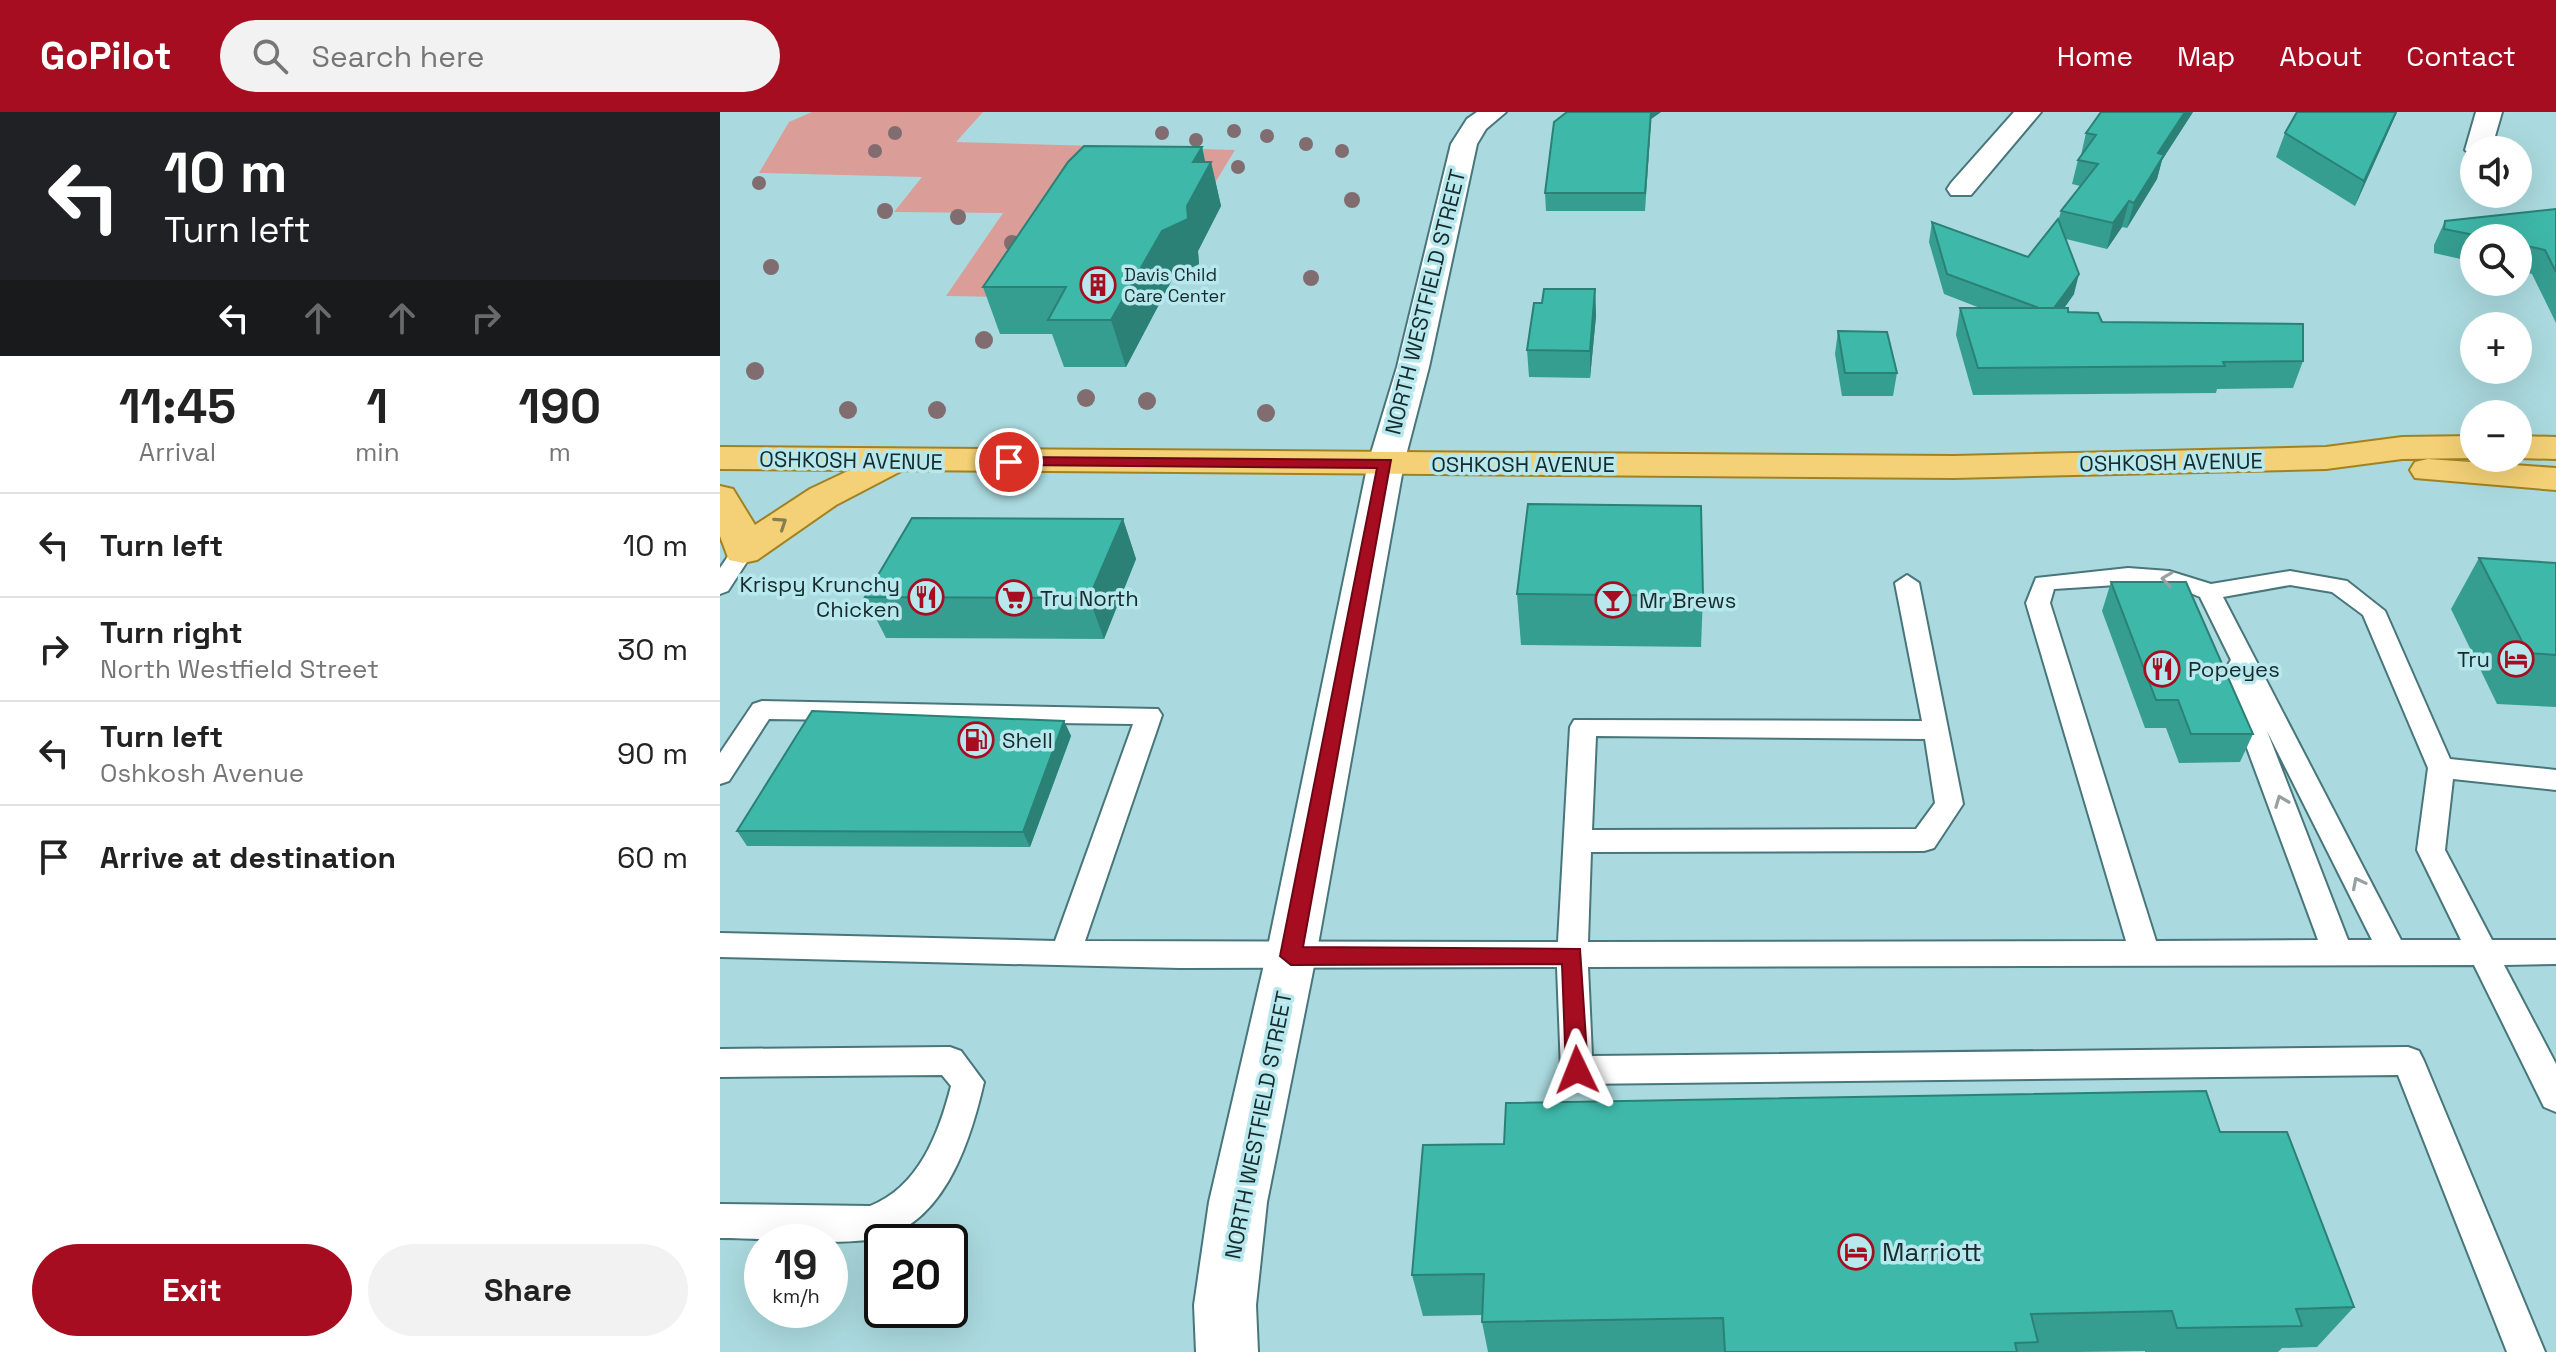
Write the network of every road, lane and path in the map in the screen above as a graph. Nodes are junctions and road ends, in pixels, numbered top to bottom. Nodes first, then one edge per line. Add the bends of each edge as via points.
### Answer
1 (1493, 112) edge
2 (2028, 112) edge
3 (2489, 112) edge
4 (2482, 136) edge
5 (1961, 189) dead end
6 (2460, 447) edge
7 (2532, 447) edge
8 (2556, 448) edge
9 (720, 458) edge
10 (2326, 458) junction
11 (896, 461) junction
12 (1386, 463) junction
13 (2556, 479) edge
14 (720, 497) edge
15 (743, 551) junction
16 (1907, 583) dead end
17 (720, 586) edge
18 (2209, 592) junction
19 (2235, 641) junction
20 (1937, 730) junction
21 (2441, 768) junction
22 (720, 774) edge
23 (2556, 780) edge
24 (1578, 841) junction
25 (720, 945) edge
26 (2481, 952) junction
27 (2556, 952) edge
28 (1066, 953) junction
29 (2145, 953) junction
30 (2338, 953) junction
31 (2393, 953) junction
32 (1572, 955) junction
33 (1291, 956) junction
34 (720, 1063) edge
35 (2556, 1097) edge
36 (720, 1221) edge
37 (1227, 1352) edge
38 (2526, 1352) edge

1 - 12 street, NORTH WESTFIELD STREET via 1476,124 1464,144
2 - 5 street
3 - 4 street
6 - 10 main road, OSHKOSH AVENUE
7 - 8 main road
9 - 11 main road, OSHKOSH AVENUE
10 - 12 main road, OSHKOSH AVENUE via 1954,467
10 - 13 main road, OSHKOSH AVENUE
11 - 12 main road, OSHKOSH AVENUE
15 -> 11 main road via 823,497
12 - 33 street, NORTH WESTFIELD STREET
14 - 15 main road via 734,517
15 - 17 lane
16 - 20 lane
18 - 19 lane
18 - 21 lane via 2290,578 2339,586 2373,611
18 -> 29 lane via 2189,582 2133,574 2044,583 2038,603
30 -> 19 lane via 2247,713
31 -> 19 lane
20 - 24 lane via 1949,804 1924,840
20 - 24 lane via 1583,727
21 - 23 lane
21 - 26 lane via 2431,850
22 - 28 lane via 762,710 1149,715
24 - 32 lane
25 - 28 lane
26 - 27 lane
26 - 31 lane
26 - 35 lane
28 - 33 lane
29 - 30 lane
29 - 32 lane
30 - 31 lane
32 - 33 lane
32 - 38 lane via 1577,1070 2408,1061
33 - 37 street, NORTH WESTFIELD STREET via 1238,1202 1225,1305
34 - 36 lane via 950,1061 968,1082 954,1138 903,1210 870,1223

